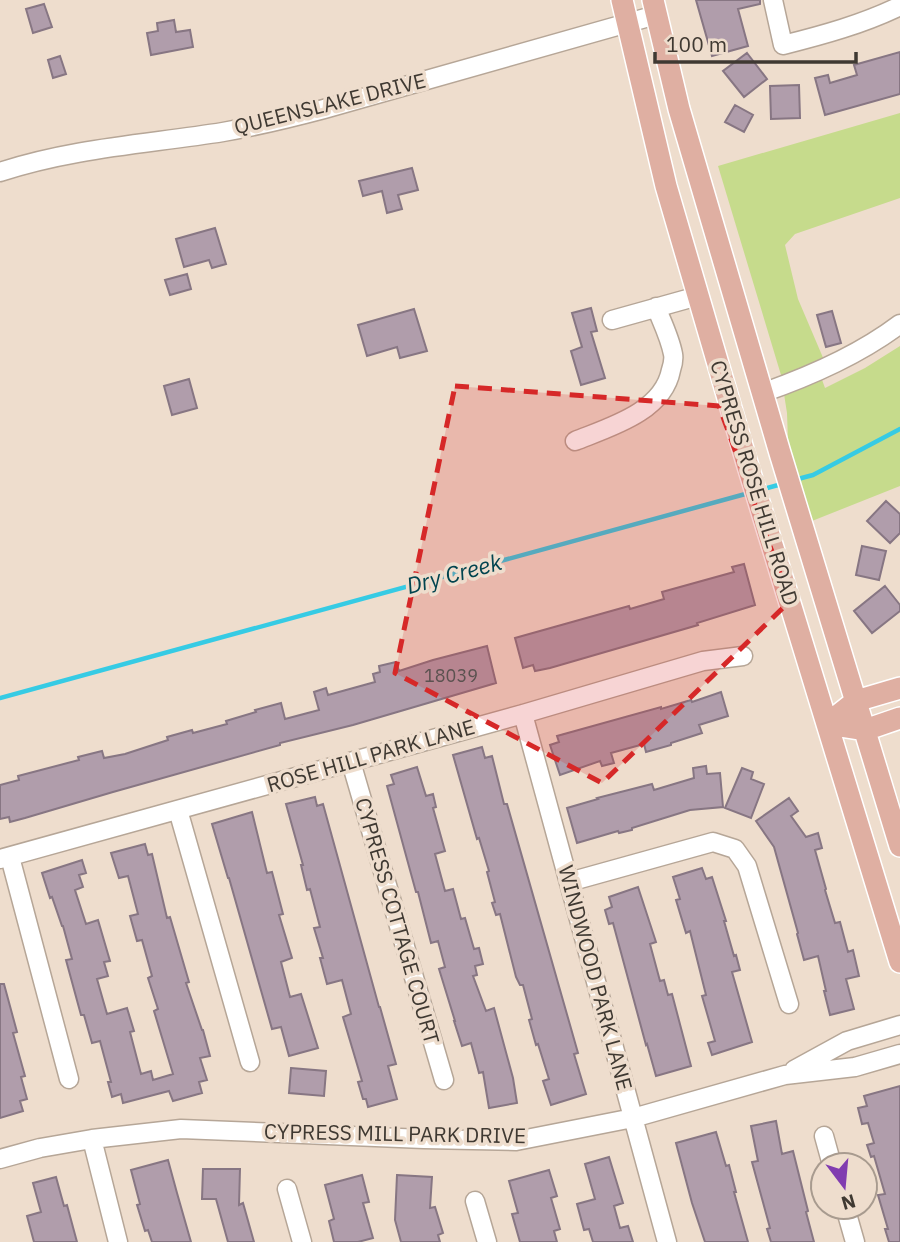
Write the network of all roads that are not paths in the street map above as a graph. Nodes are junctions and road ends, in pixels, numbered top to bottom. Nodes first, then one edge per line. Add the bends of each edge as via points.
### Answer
1 (622, 0) edge
2 (773, 0) edge
3 (900, 6) edge
4 (655, 8) edge
5 (628, 23) junction
6 (0, 172) edge
7 (698, 296) junction
8 (656, 307) junction
9 (612, 320) dead end
10 (900, 324) edge
11 (762, 393) junction
12 (575, 441) dead end
13 (743, 656) dead end
14 (900, 688) edge
15 (856, 701) junction
16 (523, 714) junction
17 (900, 718) edge
18 (827, 724) junction
19 (865, 730) junction
20 (351, 762) junction
21 (178, 810) junction
22 (900, 846) edge
23 (5, 858) edge
24 (569, 882) junction
25 (900, 962) edge
26 (789, 1004) dead end
27 (900, 1025) edge
28 (900, 1054) edge
29 (250, 1062) dead end
30 (785, 1074) junction
31 (69, 1079) dead end
32 (444, 1080) dead end
33 (633, 1118) junction
34 (824, 1136) dead end
35 (92, 1139) junction
36 (828, 1151) edge
37 (0, 1159) edge
38 (287, 1189) dead end
39 (475, 1201) dead end
40 (849, 1221) edge
41 (118, 1242) edge
42 (302, 1242) edge
43 (487, 1242) edge
44 (667, 1242) edge
45 (855, 1242) edge

1 - 5 main road, CYPRESS ROSE HILL ROAD
2 - 3 street via 783,45 873,20
4 - 5 street, QUEENSLAKE DRIVE
4 - 11 main road, CYPRESS ROSE HILL ROAD via 679,109
5 - 6 street, QUEENSLAKE DRIVE via 324,110 224,131 94,149
5 - 7 main road, CYPRESS ROSE HILL ROAD via 666,186
7 - 8 street
7 - 18 main road, CYPRESS ROSE HILL ROAD
8 - 9 street
8 - 12 street via 674,356 669,382 659,397 625,421
10 - 11 street via 844,359
11 - 15 main road, CYPRESS ROSE HILL ROAD
13 - 16 street, ROSE HILL PARK LANE via 703,661
14 - 15 main road
15 - 18 main road
15 - 19 main road, CYPRESS ROSE HILL ROAD
16 - 20 street, ROSE HILL PARK LANE
16 - 24 street, WINDWOOD PARK LANE
17 - 19 main road
18 - 19 main road
18 - 25 main road, CYPRESS ROSE HILL ROAD
19 - 22 main road, CYPRESS ROSE HILL ROAD
20 - 21 street, ROSE HILL PARK LANE
20 - 32 street, CYPRESS COTTAGE COURT
21 - 23 street, ROSE HILL PARK LANE
21 - 29 street
23 - 31 street
24 - 26 street via 713,842 735,849 747,866
24 - 33 street, WINDWOOD PARK LANE
27 - 30 street via 848,1041
28 - 30 street via 855,1068
30 - 33 street, CYPRESS MILL PARK DRIVE
33 - 35 street, CYPRESS MILL PARK DRIVE via 516,1141 181,1129
33 - 44 street, WINDWOOD PARK LANE
34 - 36 street
35 - 37 street, CYPRESS MILL PARK DRIVE
35 - 41 street
38 - 42 street
39 - 43 street
40 - 45 street

